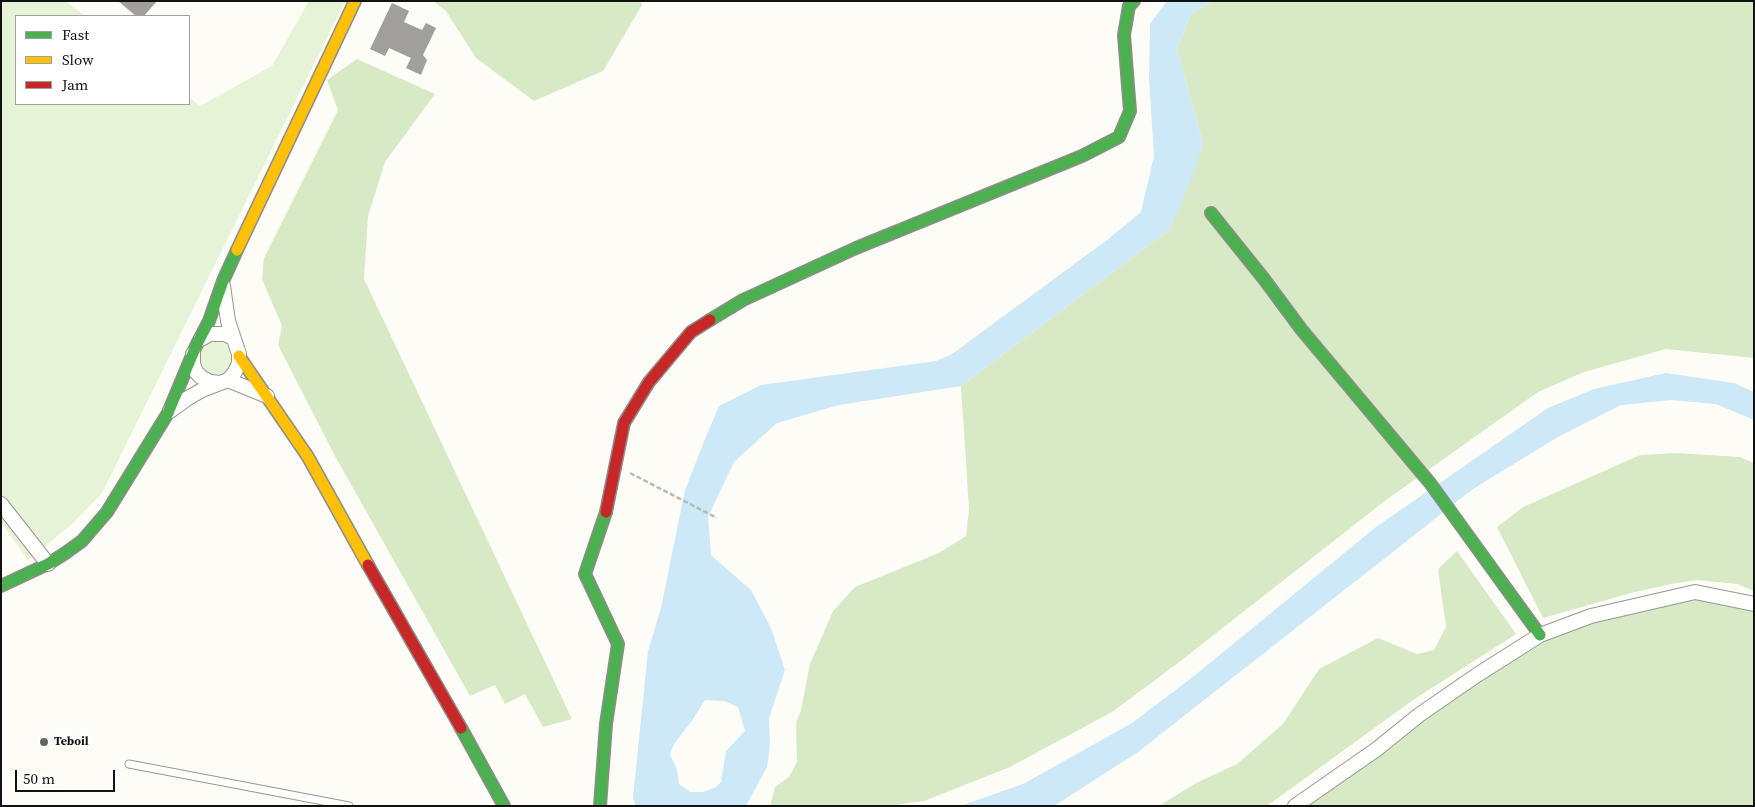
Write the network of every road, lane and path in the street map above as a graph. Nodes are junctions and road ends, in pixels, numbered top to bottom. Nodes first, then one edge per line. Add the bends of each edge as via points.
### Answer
1 (355, 1) edge
2 (1134, 1) edge
3 (1211, 213) dead end
4 (223, 281) junction
5 (233, 338) junction
6 (201, 339) junction
7 (194, 354) junction
8 (239, 356) junction
9 (224, 381) junction
10 (268, 396) junction
11 (168, 413) junction
12 (615, 466) junction
13 (1, 504) edge
14 (717, 518) dead end
15 (48, 564) junction
16 (1, 586) edge
17 (1754, 604) edge
18 (1540, 635) junction
19 (129, 764) dead end
20 (349, 806) edge
21 (504, 806) edge
22 (600, 806) edge
23 (1295, 806) edge

1 - 4 street
2 - 12 street via 1129,6 1124,35 1130,111 1119,137 1082,156 856,248 743,300 691,332 649,382 624,423
3 - 18 street via 1301,329 1430,483
4 - 5 street
4 - 6 street
5 - 6 street via 226,334 210,334
5 - 8 street
6 - 7 street
7 - 9 street via 193,364 201,377 210,382
7 - 11 street
8 - 9 street via 235,372
8 - 10 street
9 - 10 street
9 - 11 street via 188,398
10 - 21 street via 308,457
11 - 15 street via 107,512 82,541
12 - 14 path
12 - 22 street via 605,518 586,574 618,644 606,724
13 - 15 street
15 - 16 street
17 - 18 street via 1695,592 1591,616
18 - 23 street via 1469,680
19 - 20 lane

